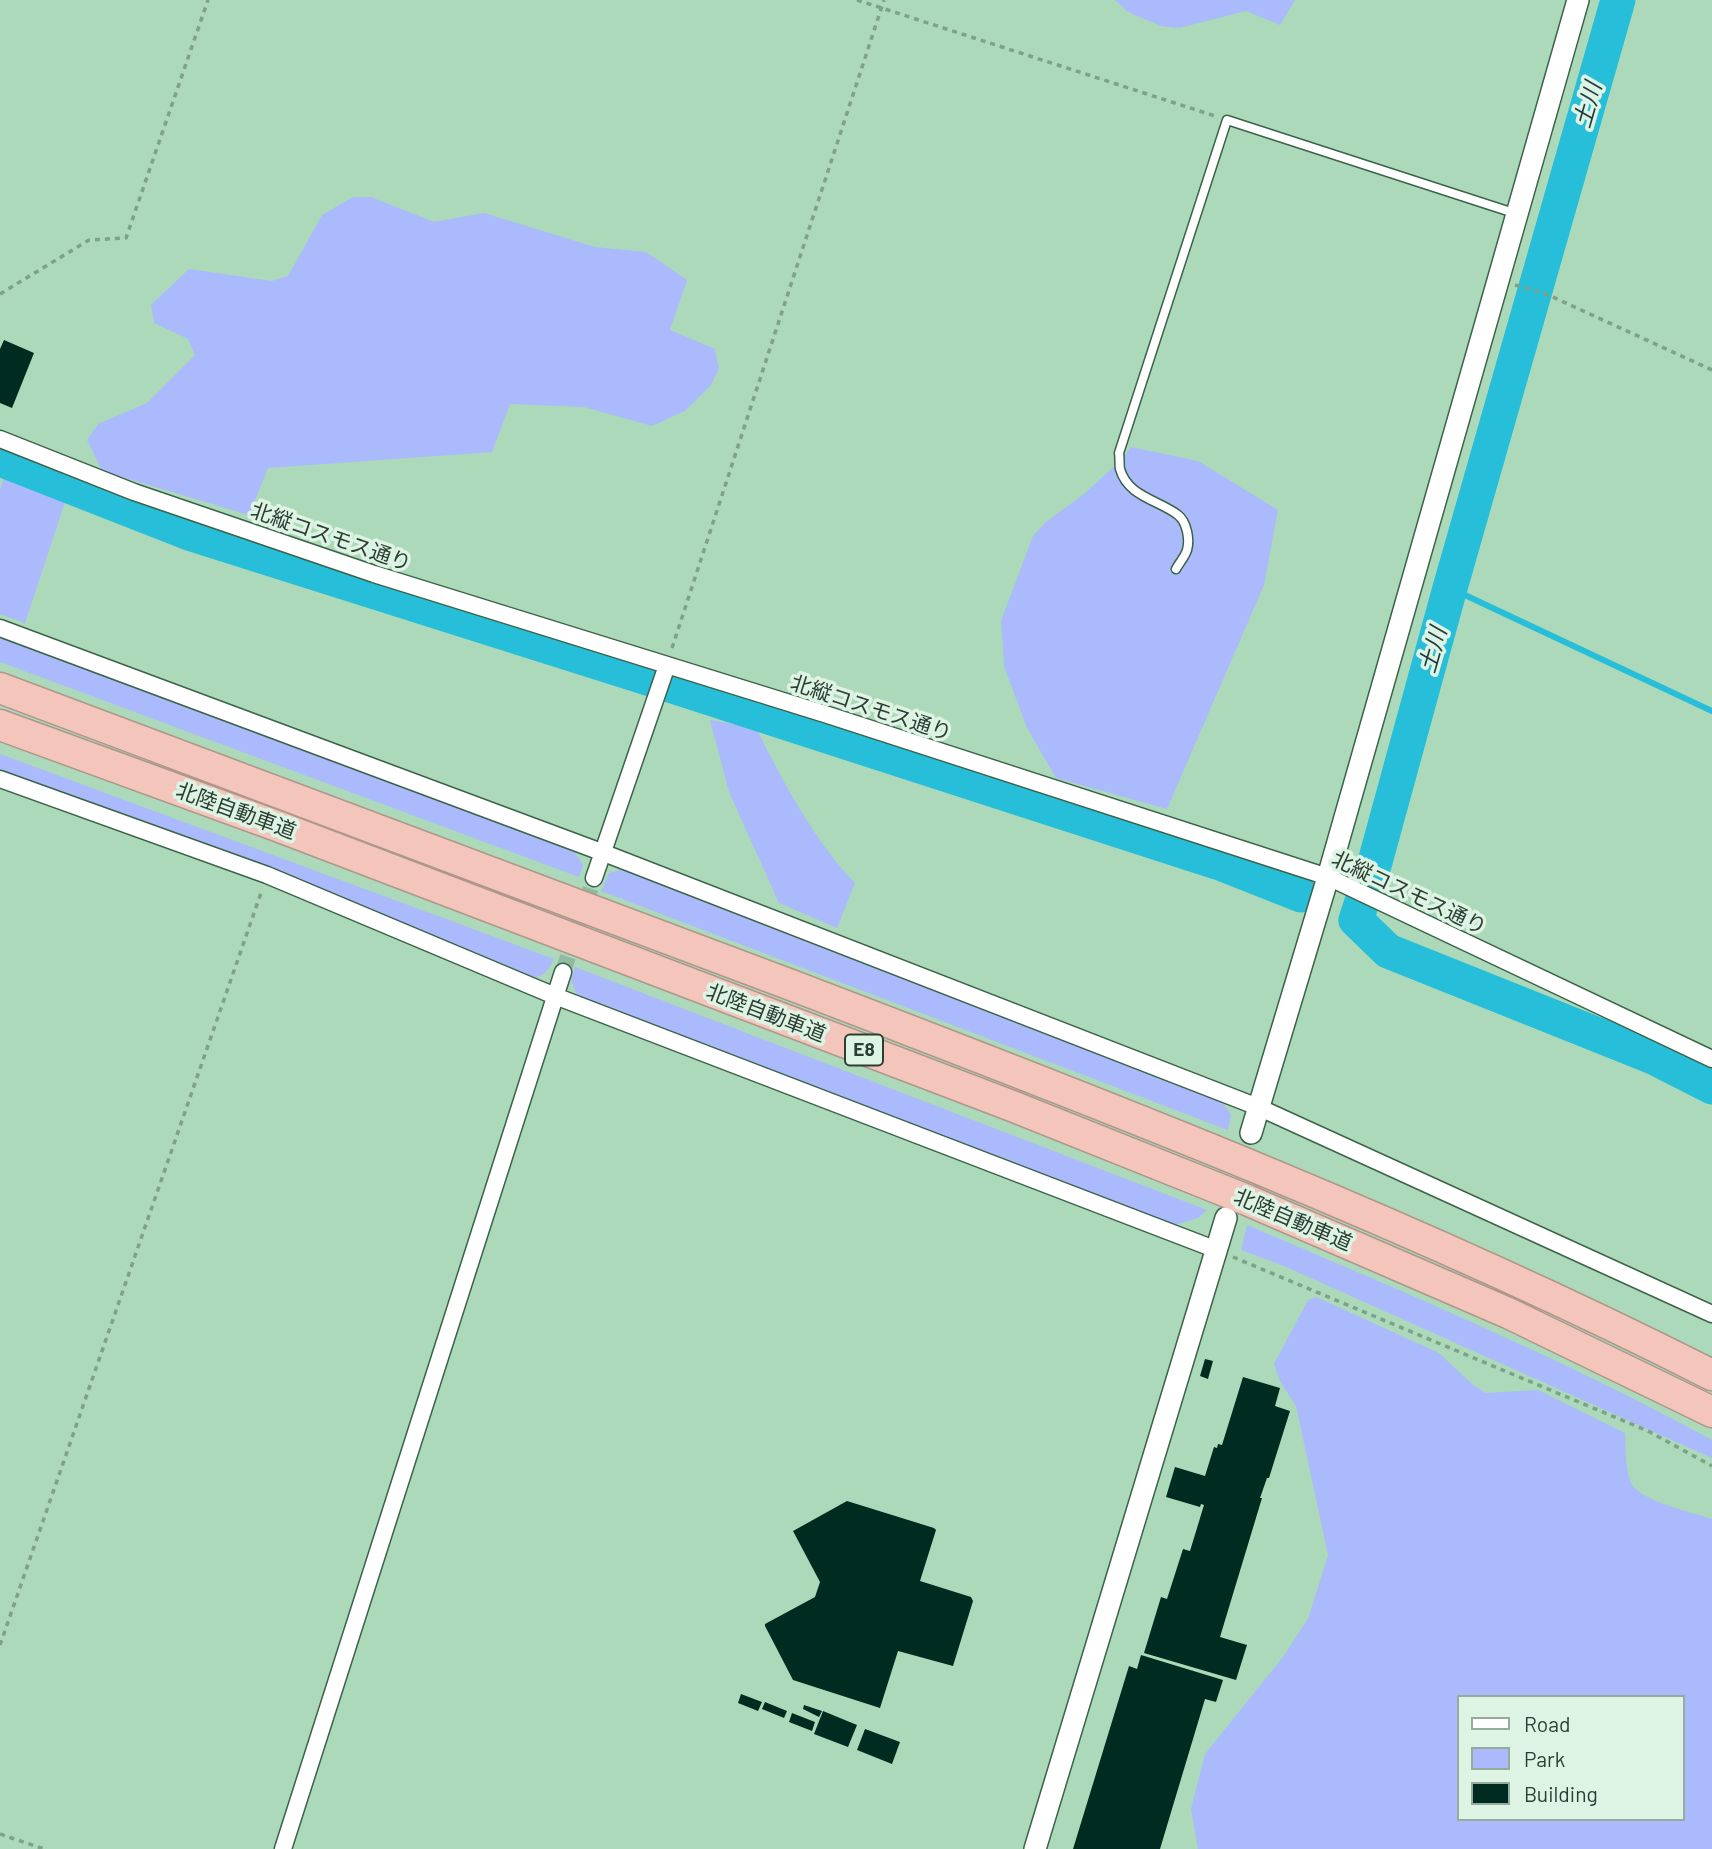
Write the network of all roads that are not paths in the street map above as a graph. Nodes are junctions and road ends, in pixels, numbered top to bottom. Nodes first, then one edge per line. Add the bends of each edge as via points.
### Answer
1 (1578, 0) edge
2 (1517, 214) junction
3 (0, 439) edge
4 (1176, 569) dead end
5 (0, 628) edge
6 (665, 670) junction
7 (0, 688) edge
8 (0, 725) edge
9 (0, 779) edge
10 (604, 853) junction
11 (594, 878) tunnel mouth
12 (1333, 879) junction
13 (563, 972) tunnel mouth
14 (555, 996) junction
15 (1712, 1059) edge
16 (1258, 1107) junction
17 (1251, 1133) dead end
18 (1226, 1219) dead end
19 (1217, 1250) junction
20 (1712, 1314) edge
21 (1712, 1375) edge
22 (1712, 1412) edge
23 (283, 1849) edge
24 (1035, 1849) edge

1 - 2 street
2 - 4 lane via 1227,120 1119,453 1120,470 1130,485 1184,523 1187,550
2 - 12 street
3 - 6 street, 北縦コスモス通り via 134,492
5 - 10 street
6 - 10 street
6 - 12 street, 北縦コスモス通り via 828,715
7 - 21 highway, 北陸自動車道 / E8 via 1084,1098 1387,1222
8 - 22 highway, 北陸自動車道 / E8 via 277,826 1247,1200 1508,1313
9 - 14 street via 267,875
10 - 11 street
10 - 16 street
12 - 15 street, 北縦コスモス通り
12 - 16 street
13 - 14 street
14 - 19 street
14 - 23 street
16 - 17 street
16 - 20 street
18 - 19 street
19 - 24 street

